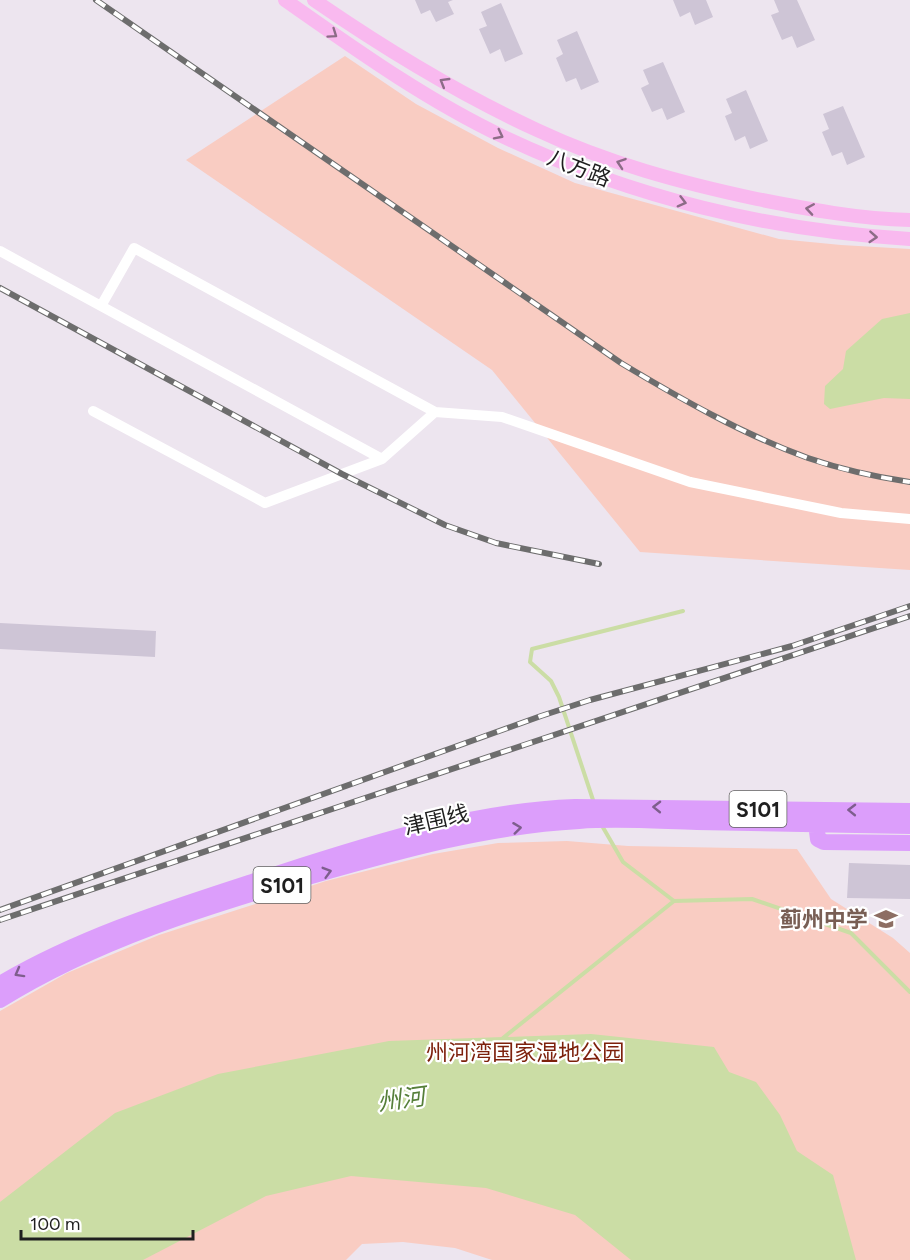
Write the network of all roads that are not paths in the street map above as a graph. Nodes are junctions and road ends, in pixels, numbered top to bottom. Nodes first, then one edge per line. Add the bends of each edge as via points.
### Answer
1 (285, 0) edge
2 (314, 0) edge
3 (910, 220) edge
4 (910, 239) edge
5 (0, 251) edge
6 (101, 306) junction
7 (93, 411) dead end
8 (435, 412) junction
9 (382, 459) junction
10 (910, 519) edge
11 (910, 812) edge
12 (578, 814) junction
13 (609, 814) junction
14 (816, 824) junction
15 (910, 826) edge
16 (910, 843) edge
17 (0, 984) edge
18 (0, 1000) edge

1 -> 4 main road, 八方路 via 448,107 578,170 754,220 831,233
3 -> 2 main road, 八方路 via 791,206 690,184 623,164 539,131 464,94
5 - 6 street
6 - 8 street via 134,248
6 - 9 street
7 - 9 street via 265,503
8 - 9 street
8 - 10 street via 502,417 690,482 841,513
11 -> 13 main road, 津围线 / S101
12 - 13 main road, 津围线 / S101
12 -> 17 main road, 津围线 / S101 via 497,814 386,840 124,925 40,961
18 -> 12 main road, 津围线 / S101 via 56,967 129,936 268,889 434,842
13 - 14 main road, 津围线 / S101
14 - 15 main road, 津围线 / S101
14 - 16 main road via 818,839 824,842

